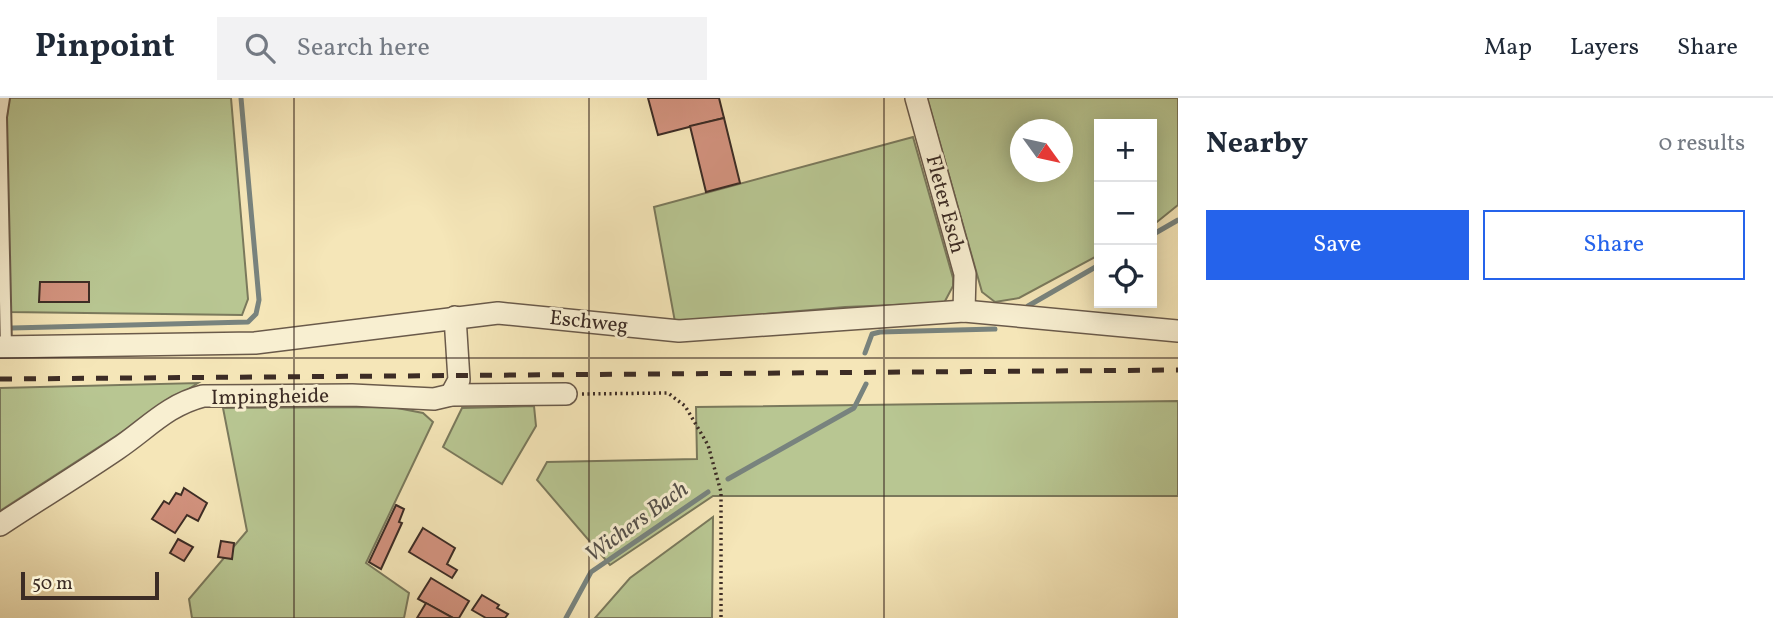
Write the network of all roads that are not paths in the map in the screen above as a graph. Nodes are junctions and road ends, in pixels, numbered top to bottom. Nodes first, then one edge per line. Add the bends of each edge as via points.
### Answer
1 (4, 98) edge
2 (916, 98) edge
3 (964, 311) junction
4 (455, 317) junction
5 (1178, 331) edge
6 (3, 347) edge
7 (566, 394) road end
8 (451, 395) junction
9 (0, 524) edge

1 - 6 lane
2 - 3 street, Fleter Esch via 965,274
3 - 4 street, Eschweg via 679,331 512,313
3 - 5 street, Eschweg
4 - 6 street, Eschweg via 255,343
4 - 8 street via 459,380
7 - 8 street, Impingheide
8 - 9 street, Impingheide via 434,399 244,395 183,401 118,449

